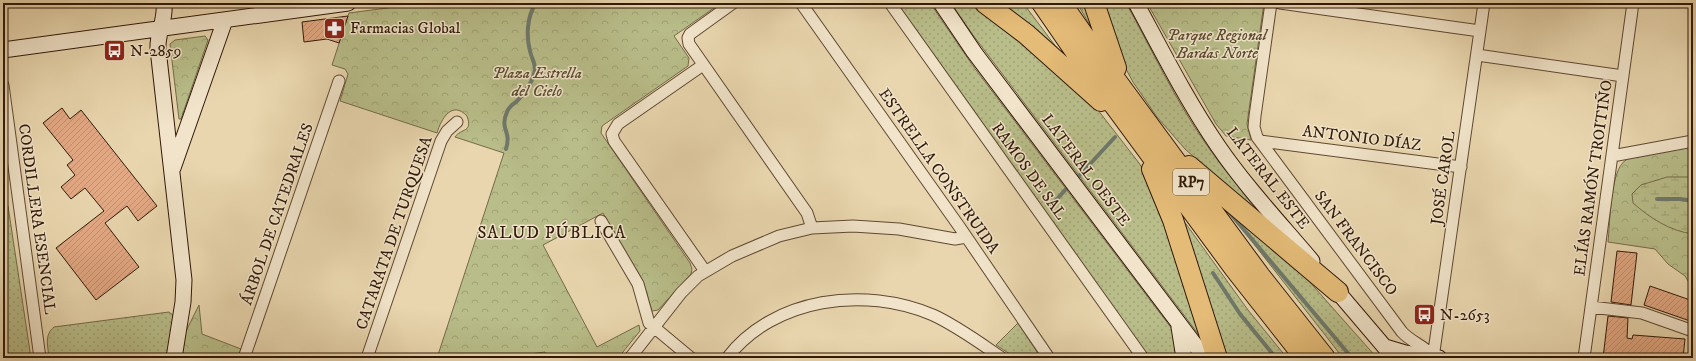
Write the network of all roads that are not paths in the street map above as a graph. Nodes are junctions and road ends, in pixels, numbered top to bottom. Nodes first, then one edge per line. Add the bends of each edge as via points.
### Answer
1 (164, 3) edge
2 (348, 3) edge
3 (733, 3) edge
4 (801, 3) edge
5 (890, 3) edge
6 (941, 3) edge
7 (985, 3) edge
8 (1042, 3) edge
9 (1061, 3) edge
10 (1094, 3) edge
11 (1136, 3) edge
12 (1271, 3) edge
13 (1280, 3) edge
14 (1484, 3) edge
15 (1633, 3) edge
16 (225, 20) junction
17 (161, 29) junction
18 (1480, 31) junction
19 (3, 50) edge
20 (1477, 55) junction
21 (703, 65) junction
22 (1623, 76) junction
23 (339, 81) dead end
24 (3, 85) edge
25 (1132, 102) junction
26 (456, 122) dead end
27 (1136, 135) junction
28 (1260, 141) junction
29 (1693, 141) edge
30 (1164, 144) junction
31 (1612, 156) junction
32 (1461, 167) junction
33 (172, 170) junction
34 (601, 221) dead end
35 (812, 228) junction
36 (966, 237) junction
37 (705, 271) junction
38 (1338, 292) junction
39 (1591, 307) junction
40 (1177, 320) junction
41 (654, 327) junction
42 (1693, 331) edge
43 (1384, 346) junction
44 (40, 358) edge
45 (174, 358) edge
46 (244, 358) edge
47 (367, 358) edge
48 (630, 358) edge
49 (691, 358) edge
50 (727, 358) edge
51 (1002, 358) edge
52 (1049, 358) edge
53 (1143, 358) edge
54 (1184, 358) edge
55 (1205, 358) edge
56 (1217, 358) edge
57 (1305, 358) edge
58 (1325, 358) edge
59 (1394, 358) edge
60 (1435, 358) edge
61 (1584, 358) edge

1 - 17 main road
2 - 16 main road
3 - 21 street via 688,38 690,47
4 - 36 street, ESTRELLA CONSTRUIDA
5 - 53 street, RAMOS DE SAL
6 - 40 main road, LATERAL OESTE via 974,52
7 - 27 highway via 1037,44
8 - 27 highway, RP7
9 - 25 highway, RP7
10 - 25 highway via 1109,50
11 - 38 main road, LATERAL ESTE via 1189,100 1218,146
12 - 28 street, SAN FRANCISCO via 1254,121 1255,132
13 - 18 street
14 - 18 street, JOSÉ CAROL
15 - 22 street, ELÍAS RAMÓN TROITIÑO
16 - 17 main road
16 - 33 main road
17 - 19 main road
17 - 33 main road via 158,49
18 - 20 street, JOSÉ CAROL
20 - 22 street
20 - 32 street, JOSÉ CAROL
21 - 35 street via 807,213
21 - 37 street via 618,124 612,131 614,141
22 - 31 street, ELÍAS RAMÓN TROITIÑO
23 - 46 street, ÁRBOL DE CATEDRALES
24 - 44 street, CORDILLERA ESENCIAL
25 - 30 highway, RP7
26 - 47 street, CATARATA DE TURQUESA via 441,142
27 - 56 highway via 1170,212
27 - 57 highway, RP7 via 1256,298
28 - 32 street, ANTONIO DÍAZ
28 - 60 street, SAN FRANCISCO via 1402,332
29 - 31 street
30 - 38 highway
30 - 58 highway, RP7 via 1265,282
31 - 39 street, ELÍAS RAMÓN TROITIÑO
32 - 60 street, JOSÉ CAROL
33 - 45 main road via 184,280
34 - 41 street via 638,284 647,317
35 - 36 street via 870,227 899,229 952,239
35 - 37 street via 762,242
36 - 52 street, ESTRELLA CONSTRUIDA
37 - 41 street via 686,287
38 - 43 main road, LATERAL ESTE
39 - 42 street via 1642,313
39 - 61 street, ELÍAS RAMÓN TROITIÑO
40 - 54 main road
40 - 55 main road, LATERAL OESTE
41 - 48 street
41 - 49 street
43 - 59 main road, LATERAL ESTE
43 - 60 main road via 1405,353
50 - 51 street via 749,335 785,314 826,302 859,300 891,303 934,315

